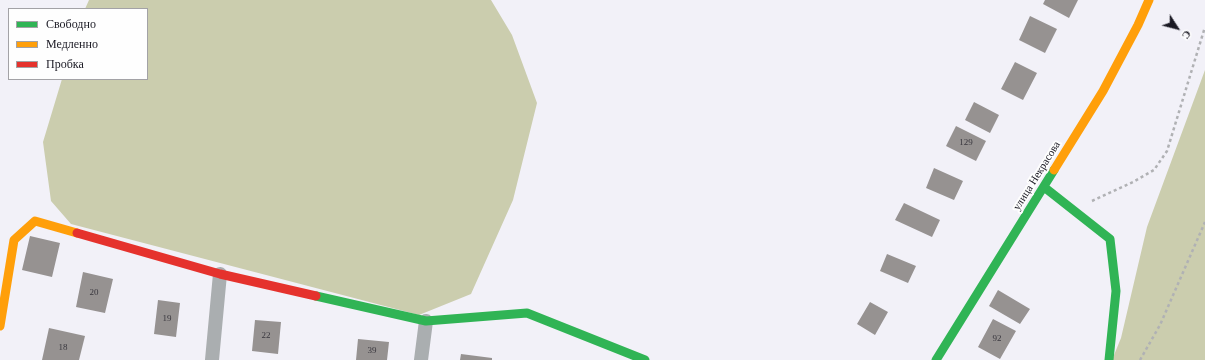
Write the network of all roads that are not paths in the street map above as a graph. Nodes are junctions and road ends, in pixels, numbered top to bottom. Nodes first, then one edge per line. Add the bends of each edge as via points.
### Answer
1 (1149, 0) edge
2 (1044, 187) junction
3 (220, 274) junction
4 (426, 321) junction
5 (0, 326) edge
6 (212, 360) edge
7 (421, 360) edge
8 (645, 360) edge
9 (936, 360) edge
10 (1110, 360) edge

1 - 2 street, улица Некрасова via 1103,91
2 - 9 street, улица Некрасова
2 - 10 street via 1110,239 1116,291
3 - 4 street
3 - 5 street via 35,221 14,240
3 - 6 street
4 - 7 street
4 - 8 street via 526,313

